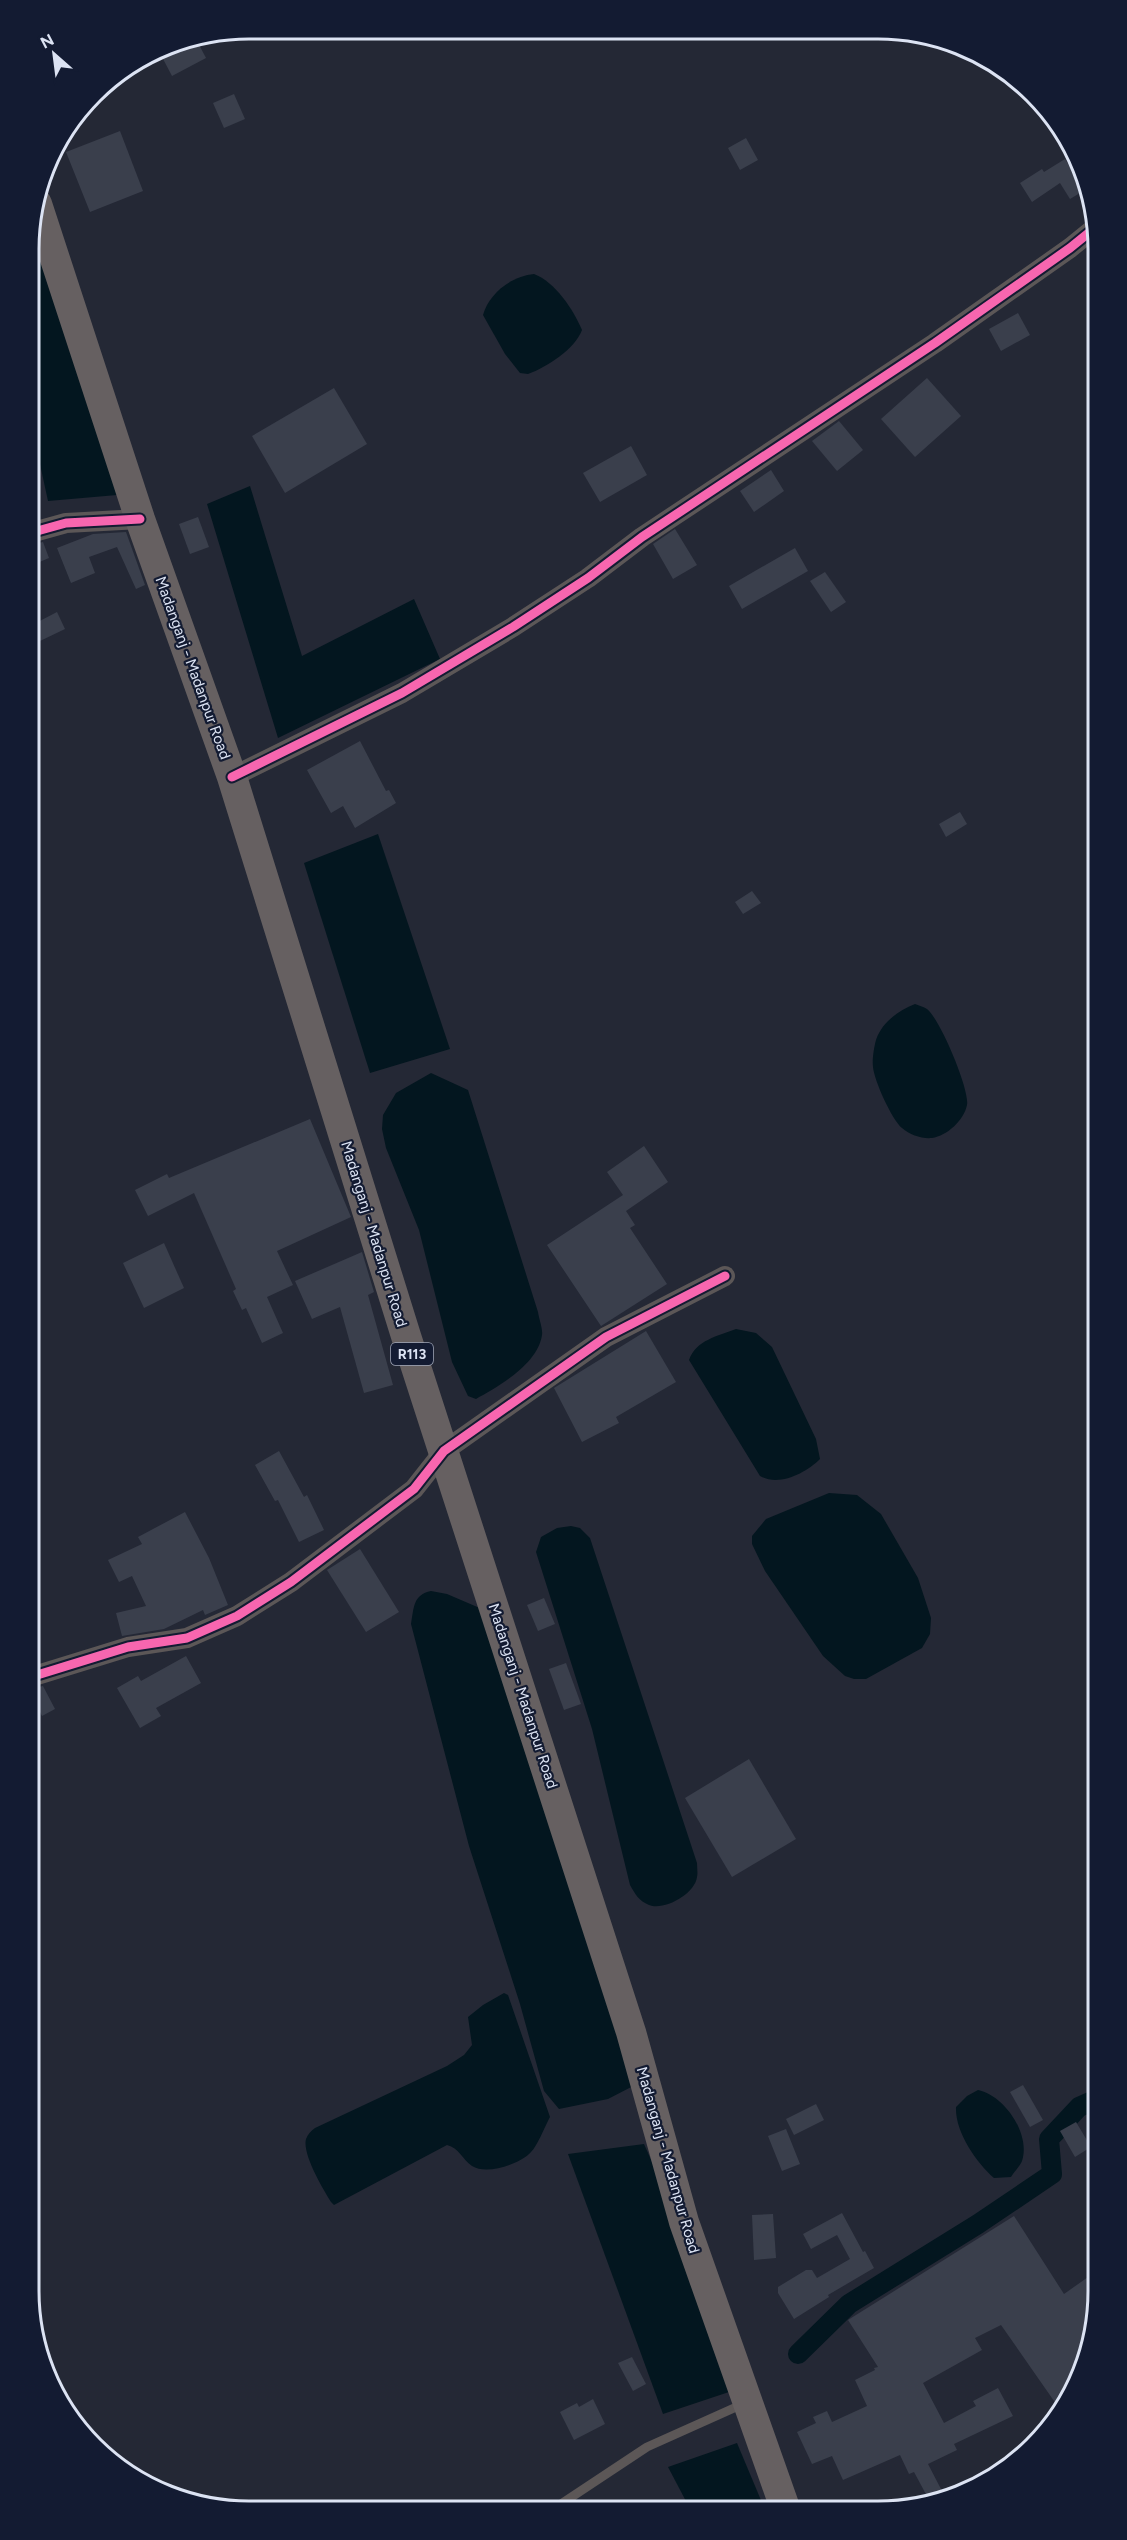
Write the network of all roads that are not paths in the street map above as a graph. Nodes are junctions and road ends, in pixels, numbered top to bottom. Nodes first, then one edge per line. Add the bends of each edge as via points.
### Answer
1 (42, 218) edge
2 (1087, 234) edge
3 (140, 519) junction
4 (39, 530) edge
5 (232, 777) junction
6 (725, 1276) dead end
7 (444, 1451) junction
8 (39, 1674) edge
9 (748, 2402) junction
10 (566, 2501) edge
11 (783, 2501) edge

1 - 3 main road, Madanganj - Madanpur Road / R113
2 - 5 street via 935,343 513,627 402,693
3 - 4 street via 66,523
3 - 5 main road, Madanganj - Madanpur Road / R113
5 - 7 main road, Madanganj - Madanpur Road / R113
6 - 7 street via 606,1337
7 - 8 street via 414,1489 291,1581 237,1616 187,1638 128,1647
7 - 9 main road, Madanganj - Madanpur Road / R113 via 631,2032 684,2222
9 - 10 lane via 647,2447
9 - 11 main road, Madanganj - Madanpur Road / R113

